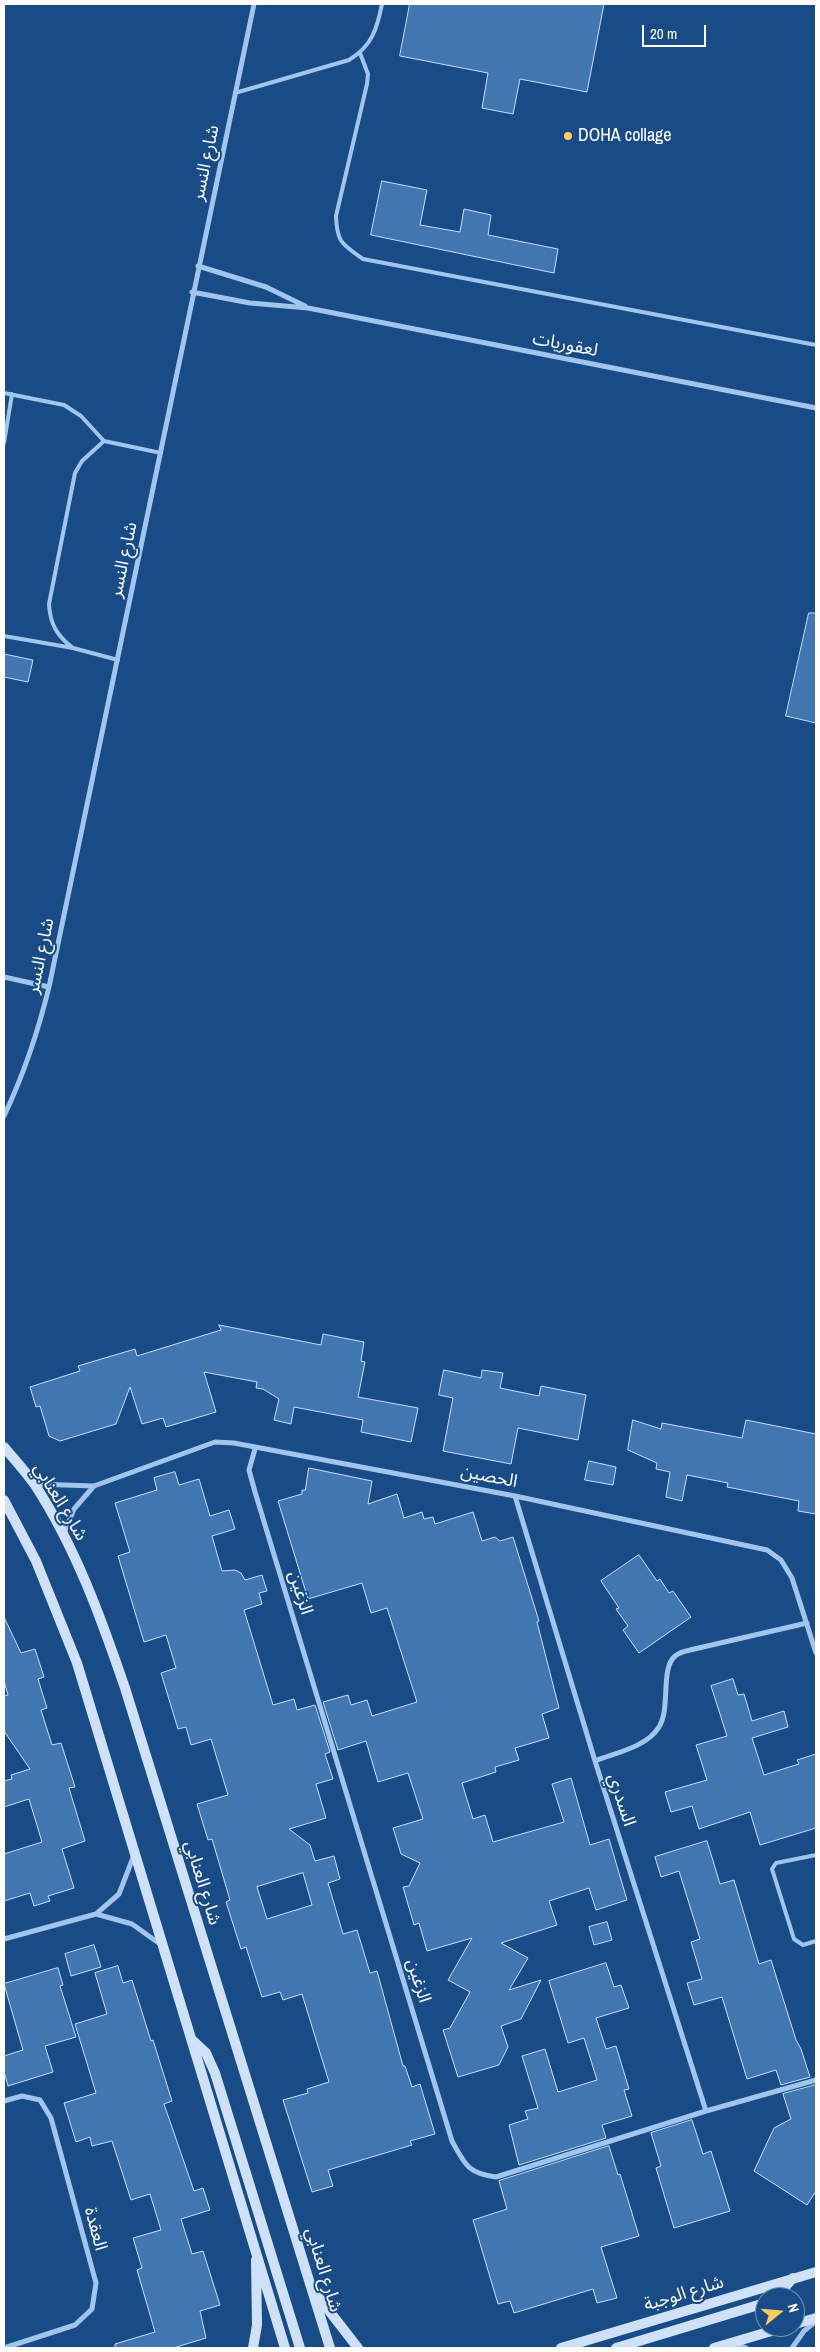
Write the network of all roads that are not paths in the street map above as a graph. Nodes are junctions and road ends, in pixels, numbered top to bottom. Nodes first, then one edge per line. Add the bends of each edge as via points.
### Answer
1 (254, 4) edge
2 (382, 4) edge
3 (360, 53) junction
4 (235, 93) junction
5 (198, 266) junction
6 (192, 292) junction
7 (308, 308) junction
8 (816, 345) edge
9 (4, 393) edge
10 (12, 394) junction
11 (816, 408) edge
12 (104, 441) junction
13 (4, 443) edge
14 (161, 453) junction
15 (4, 636) edge
16 (73, 648) junction
17 (118, 660) junction
18 (4, 977) edge
19 (49, 987) junction
20 (4, 1116) edge
21 (4, 1447) edge
22 (255, 1449) junction
23 (34, 1484) junction
24 (94, 1486) junction
25 (515, 1496) junction
26 (4, 1500) edge
27 (64, 1534) junction
28 (808, 1623) junction
29 (816, 1653) edge
30 (595, 1761) junction
31 (136, 1850) junction
32 (816, 1855) edge
33 (96, 1914) junction
34 (4, 1940) edge
35 (816, 1941) edge
36 (165, 1946) junction
37 (190, 2038) junction
38 (816, 2080) edge
39 (4, 2101) edge
40 (706, 2111) junction
41 (256, 2247) junction
42 (816, 2272) edge
43 (793, 2278) junction
44 (311, 2287) junction
45 (785, 2287) edge
46 (755, 2306) edge
47 (816, 2319) edge
48 (755, 2336) edge
49 (733, 2342) junction
50 (4, 2348) edge
51 (253, 2348) edge
52 (285, 2348) edge
53 (300, 2348) edge
54 (330, 2348) edge
55 (358, 2348) edge
56 (561, 2348) edge
57 (616, 2348) edge
58 (714, 2348) edge
59 (746, 2348) edge
60 (792, 2348) edge

1 - 4 street, شارع النسر
2 - 3 lane via 376,31
3 - 4 lane via 349,60
3 - 8 lane via 368,74 367,84 336,216 336,235 340,243 363,259
4 - 5 street, شارع النسر
5 - 6 street, شارع النسر
5 - 7 street, لعقوريات via 258,284
6 - 7 street, لعقوريات via 250,303
6 - 14 street, شارع النسر
7 - 11 street, لعقوريات
9 - 10 lane
10 - 12 lane via 73,409
10 - 13 lane
12 - 14 lane
12 - 16 lane via 91,451 75,473 49,604 54,630
14 - 17 street, شارع النسر
15 - 16 lane
16 - 17 lane
17 - 19 street, شارع النسر
18 - 19 street
19 - 20 street, شارع النسر via 38,1031
21 - 23 street, شارع العنابي
22 - 24 street, الحصين via 215,1442
22 - 25 street, الحصين
22 - 40 street, الزغين via 249,1470 254,1492 452,2141 466,2167 479,2175 496,2177
23 - 24 street, الحصين
23 - 27 street, شارع العنابي
24 - 27 street, الحصين via 74,1509
25 - 28 street, الحصين via 767,1550 782,1560
25 - 30 street, السدري
26 - 31 street via 36,1560 77,1663
27 - 44 street, شارع العنابي via 98,1611 125,1688
28 - 29 street, الحصين
28 - 30 street via 675,1656 669,1666 667,1704 659,1728 640,1744
30 - 40 street, السدري
31 - 33 street via 119,1894
31 - 36 street
32 - 35 lane via 776,1863 772,1869 794,1939 803,1945
33 - 34 street
33 - 36 street via 132,1924
36 - 37 street
37 - 41 street
37 - 53 street via 206,2053 216,2072
38 - 40 street, الزغين
39 - 50 street, العقدة via 22,2096 40,2100 51,2118 96,2284 92,2309 75,2325
41 - 51 street via 257,2325
41 - 52 street
42 - 43 street, شارع الوجبة
43 - 45 street
43 - 56 street, شارع الوجبة
44 - 54 street, شارع العنابي
44 - 55 street
46 - 57 street
47 - 60 street
48 - 49 street
49 - 58 street
49 - 59 street

